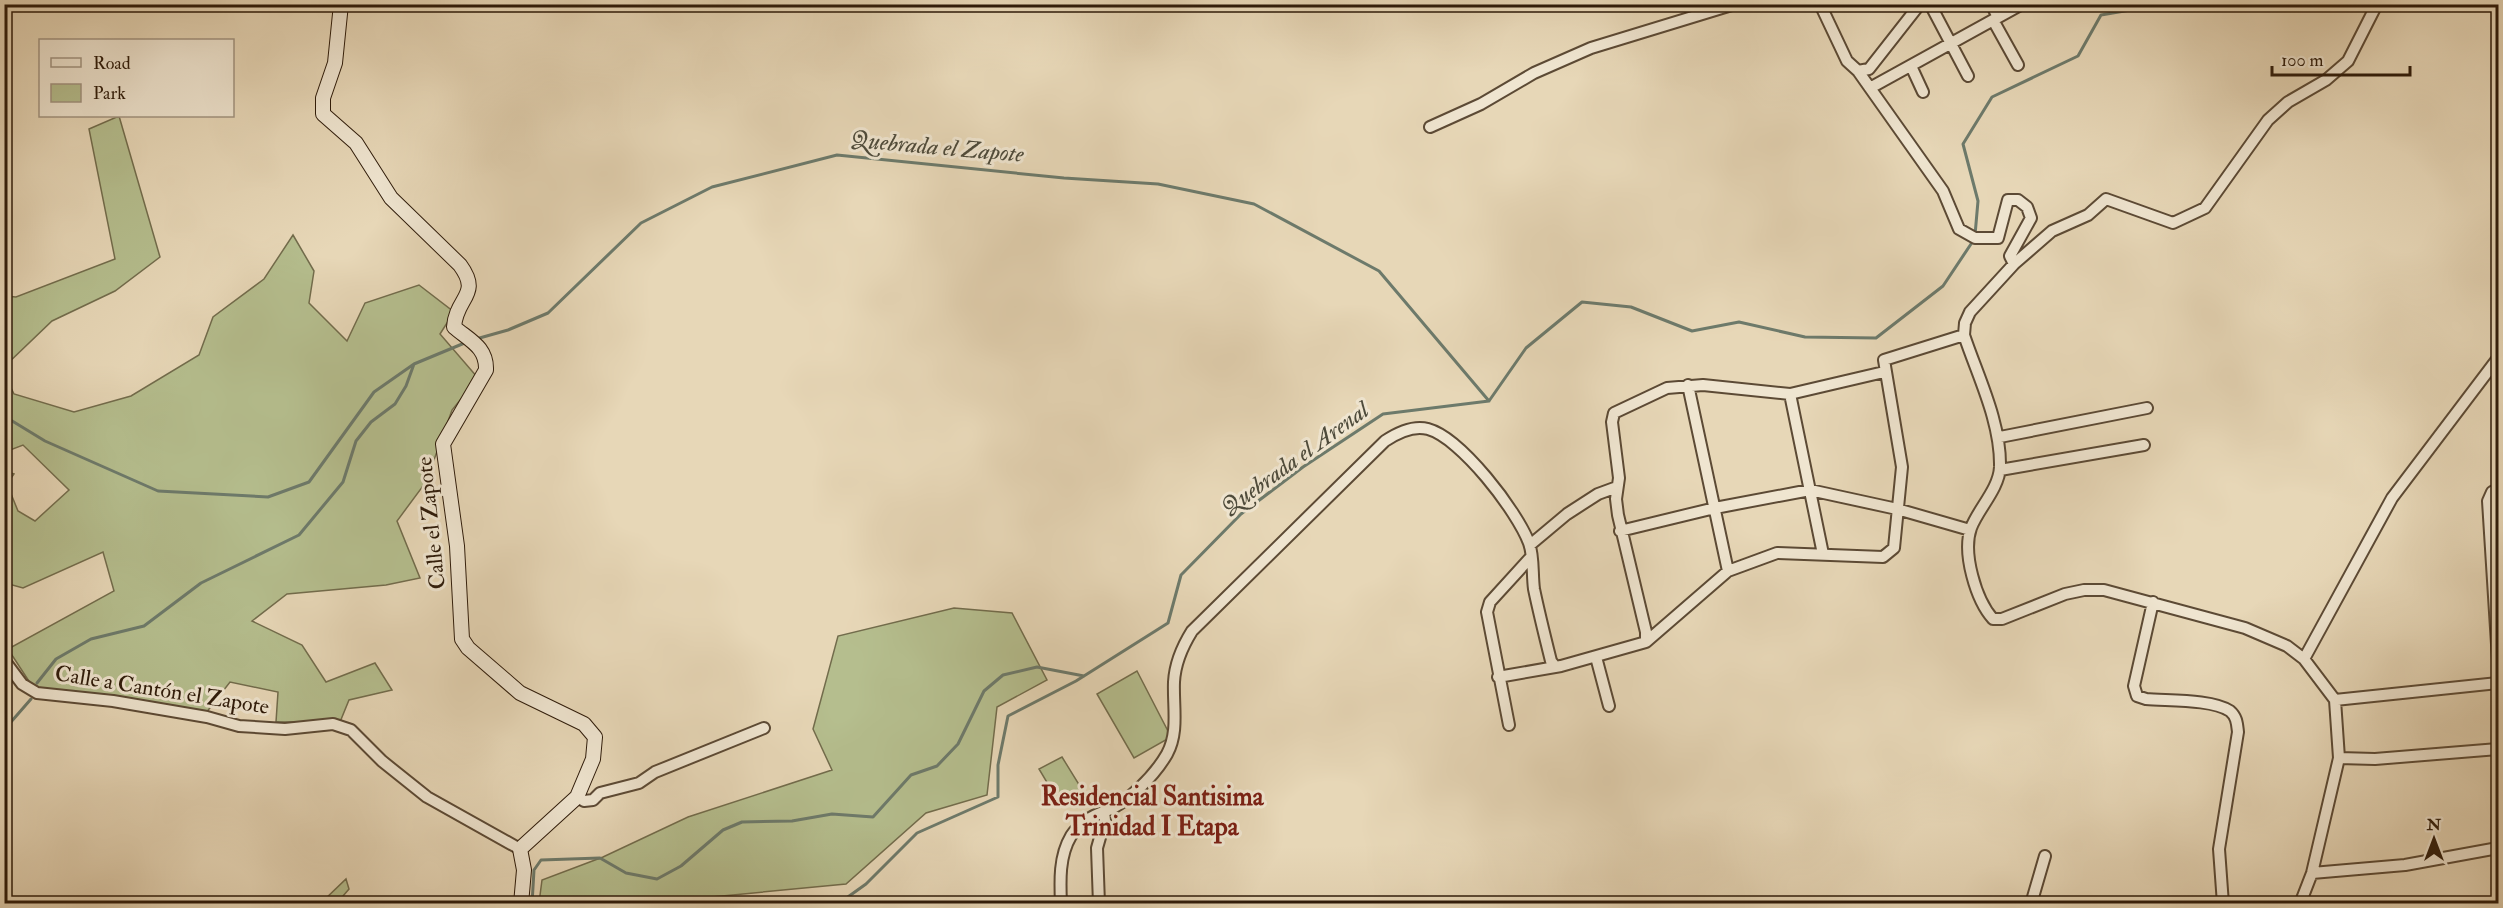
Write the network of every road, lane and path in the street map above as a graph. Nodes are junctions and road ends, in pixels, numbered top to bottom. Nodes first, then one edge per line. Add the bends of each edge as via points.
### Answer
1 (341, 4) edge
2 (1735, 4) edge
3 (1820, 4) edge
4 (1920, 4) edge
5 (1930, 4) edge
6 (1991, 4) edge
7 (2022, 4) edge
8 (2377, 4) edge
9 (1995, 19) junction
10 (1952, 44) junction
11 (2018, 64) dead end
12 (1911, 66) junction
13 (1858, 71) junction
14 (1968, 76) dead end
15 (1870, 88) junction
16 (1923, 92) dead end
17 (1430, 127) dead end
18 (2014, 264) junction
19 (1964, 335) junction
20 (2499, 358) edge
21 (1884, 372) junction
22 (1688, 385) junction
23 (1790, 394) junction
24 (2147, 408) dead end
25 (2000, 437) junction
26 (2144, 445) dead end
27 (2000, 470) junction
28 (1617, 487) junction
29 (2499, 489) edge
30 (1810, 490) junction
31 (1714, 508) junction
32 (1897, 509) junction
33 (1618, 515) junction
34 (1638, 527) junction
35 (1970, 530) junction
36 (1620, 531) junction
37 (1531, 551) junction
38 (1823, 554) junction
39 (1728, 571) junction
40 (2153, 602) junction
41 (2497, 620) edge
42 (1649, 637) junction
43 (1596, 657) junction
44 (2304, 659) junction
45 (4, 660) edge
46 (2499, 660) edge
47 (1555, 666) junction
48 (1498, 677) junction
49 (2499, 683) edge
50 (2335, 700) junction
51 (1609, 706) dead end
52 (1509, 725) dead end
53 (764, 728) dead end
54 (2499, 749) edge
55 (2339, 758) junction
56 (577, 797) junction
57 (1104, 812) junction
58 (2499, 848) edge
59 (520, 849) junction
60 (2045, 856) dead end
61 (2312, 873) junction
62 (521, 903) edge
63 (1061, 903) edge
64 (1099, 903) edge
65 (2031, 903) edge
66 (2223, 903) edge
67 (2300, 903) edge

1 - 56 street, Calle el Zapote via 335,63 323,98 323,114 356,144 392,198 460,265 471,286 455,313 454,327 479,346 486,370 443,444 457,546 462,639 520,693 584,724 593,733 593,759
2 - 17 street via 1591,48 1534,72 1481,104
3 - 13 street via 1847,61
4 - 13 street via 1869,69
5 - 10 street
6 - 9 street
7 - 9 street
8 - 18 street via 2348,62 2268,120 2205,208 2173,224 2106,199 2088,215 2052,231
9 - 10 street
9 - 11 street
10 - 12 street
10 - 14 street
12 - 15 street
12 - 16 street
13 - 15 street
15 - 18 street via 1944,191 1959,229 1975,238 1998,238 2008,200 2018,200 2027,207 2031,218 2010,256
18 - 19 street via 1970,312
19 - 21 street via 1889,357 1884,360
19 - 25 street
20 - 44 street via 2392,498
21 - 23 street
21 - 32 street via 1902,467
22 - 23 street
22 - 28 street via 1667,388 1614,413 1611,422
22 - 31 street
23 - 30 street
24 - 25 street
25 - 27 street
26 - 27 street
27 - 35 street
28 - 33 street
28 - 37 street via 1567,514
29 - 41 street via 2492,492 2488,501
30 - 31 street
30 - 32 street
30 - 38 street
31 - 34 street
31 - 39 street
32 - 35 street
32 - 38 street via 1894,548 1890,553 1883,557
33 - 34 street
33 - 36 street
34 - 36 street
35 - 40 street via 1969,564 1982,603 1993,619 2084,590 2122,593
36 - 42 street
37 - 47 street via 1534,588
37 - 48 street via 1490,602 1487,612
37 - 57 street via 1515,515 1499,492 1447,437 1426,428 1400,431 1385,441 1192,631 1180,651 1174,681 1175,724 1167,754 1142,788
38 - 39 street via 1777,553
39 - 42 street
40 - 44 street via 2244,628 2287,646
40 - 66 street via 2134,686 2137,696 2210,704 2229,711 2237,720 2219,849
41 - 46 street
42 - 43 street
43 - 47 street
43 - 51 street
44 - 50 street
45 - 59 street, Calle a Cantón el Zapote via 22,684 37,693 153,708 239,726 285,729 333,724 351,730 427,797
47 - 48 street
48 - 52 street
49 - 50 street
50 - 55 street
53 - 56 street via 593,800
54 - 55 street via 2375,759
55 - 61 street
56 - 59 street, Calle el Zapote
57 - 63 street via 1072,834 1061,870
57 - 64 street via 1096,848
58 - 61 street via 2405,865
59 - 62 street via 524,870
60 - 65 street
61 - 67 street

